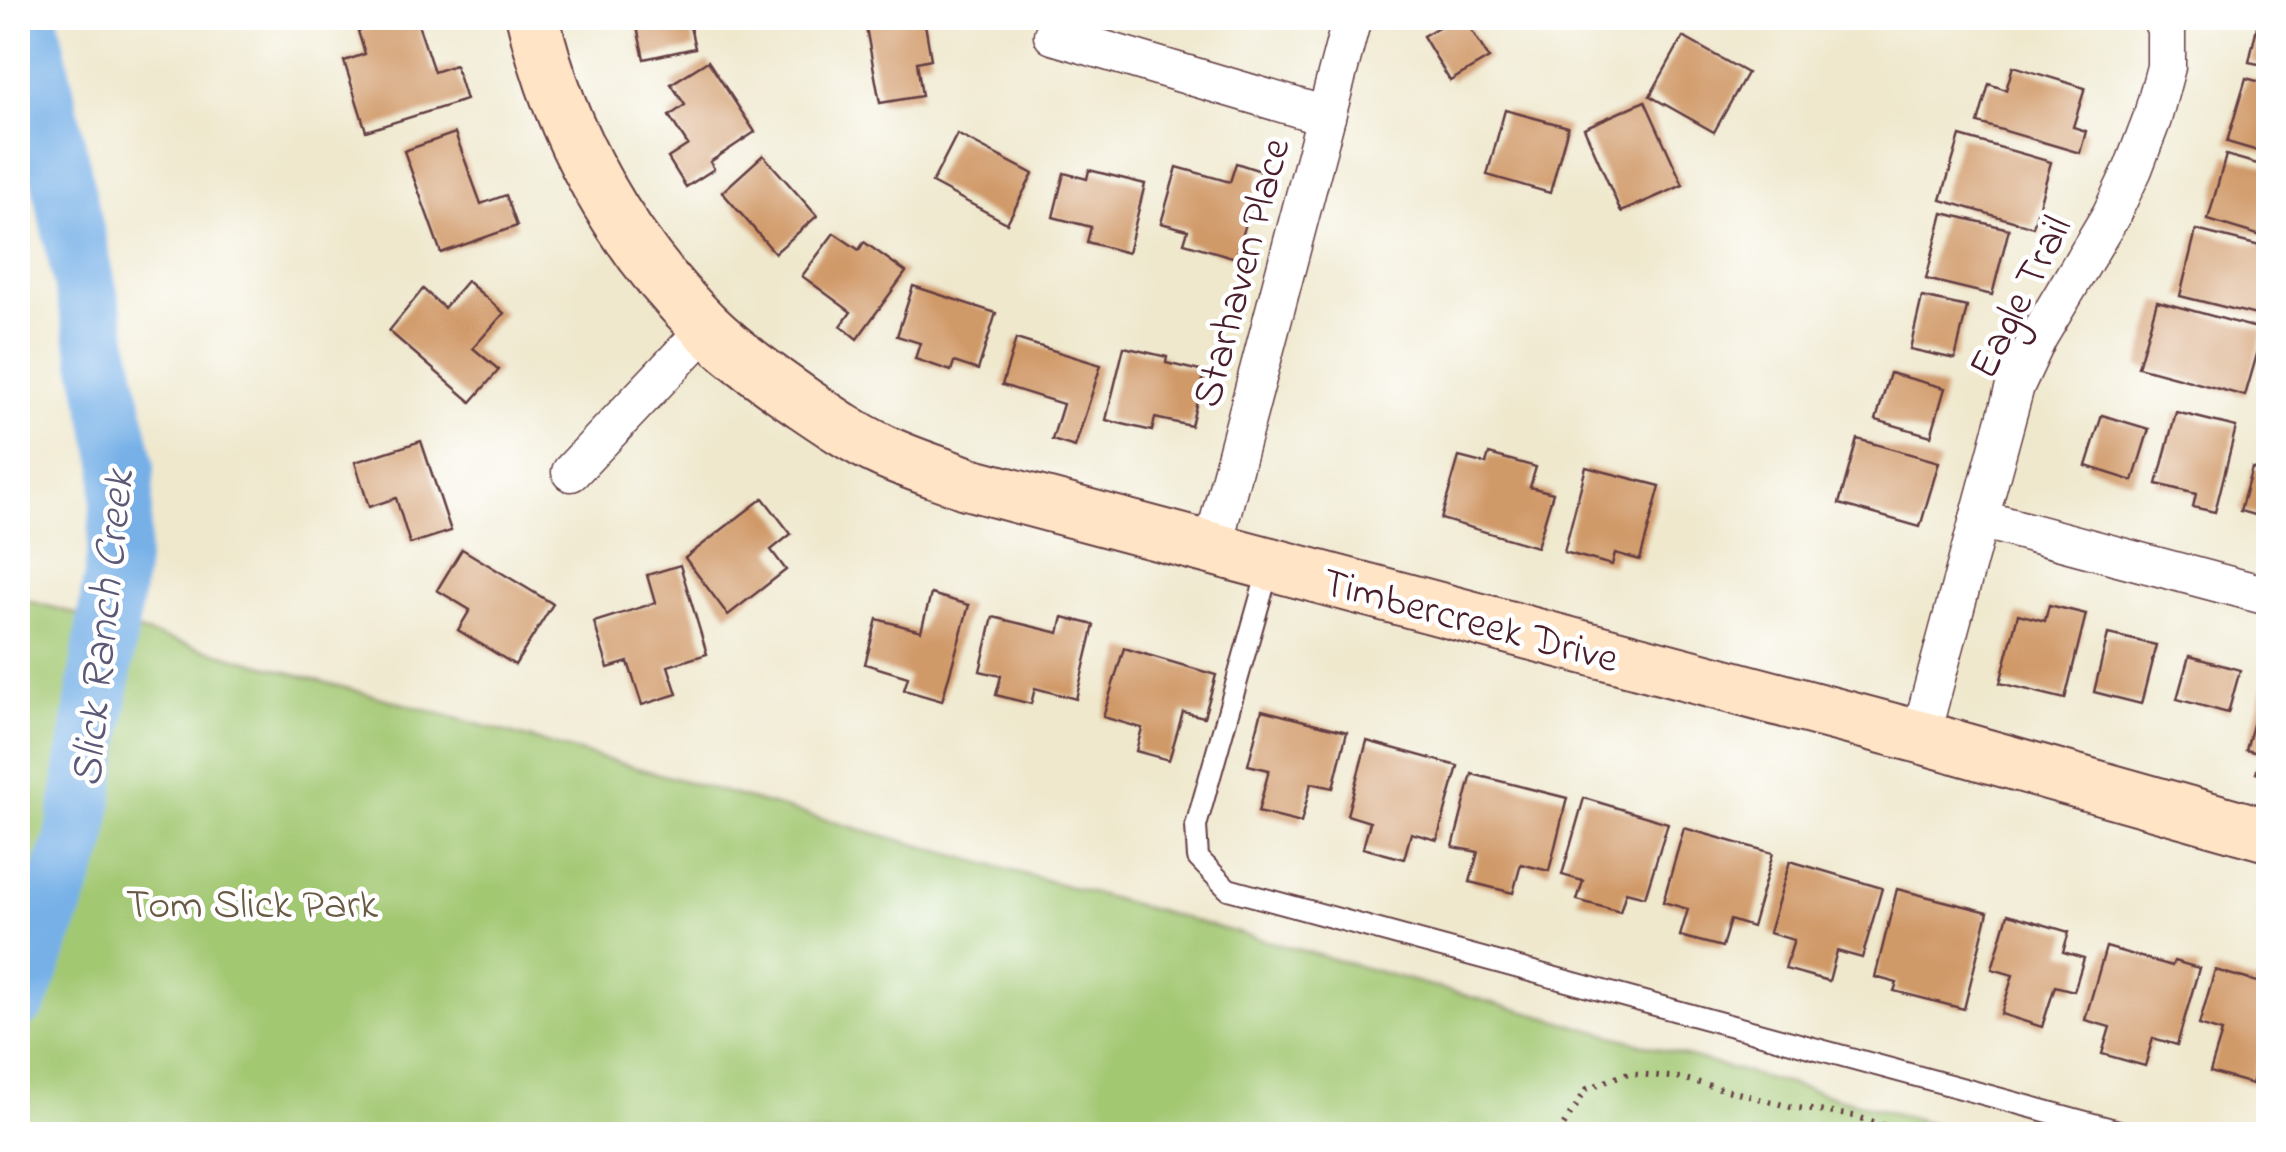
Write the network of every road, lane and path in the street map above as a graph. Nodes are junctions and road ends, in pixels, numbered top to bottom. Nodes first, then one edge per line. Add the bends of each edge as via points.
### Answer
1 (533, 18) edge
2 (1352, 18) edge
3 (2162, 18) edge
4 (1053, 35) dead end
5 (1326, 116) junction
6 (708, 328) junction
7 (571, 472) dead end
8 (1979, 519) junction
9 (1212, 550) junction
10 (1270, 564) junction
11 (2268, 596) edge
12 (1920, 737) junction
13 (2268, 835) edge
14 (1558, 1134) edge
15 (1912, 1134) edge
16 (2130, 1134) edge

1 - 6 street, Timbercreek Drive via 587,168 624,228
2 - 5 street, Starhaven Place
3 - 8 street, Eagle Trail via 2166,67 2152,120 2111,215 2038,336 2016,386
4 - 5 street
5 - 9 street, Starhaven Place
6 - 7 street
6 - 9 street, Timbercreek Drive via 766,378 882,450 966,483
8 - 11 street
8 - 12 street, Eagle Trail
9 - 10 street, Timbercreek Drive
10 - 12 street, Timbercreek Drive
10 - 16 lane via 1196,826 1198,858 1228,889
12 - 13 street, Timbercreek Drive
14 - 15 path via 1587,1089 1628,1073 1681,1078

